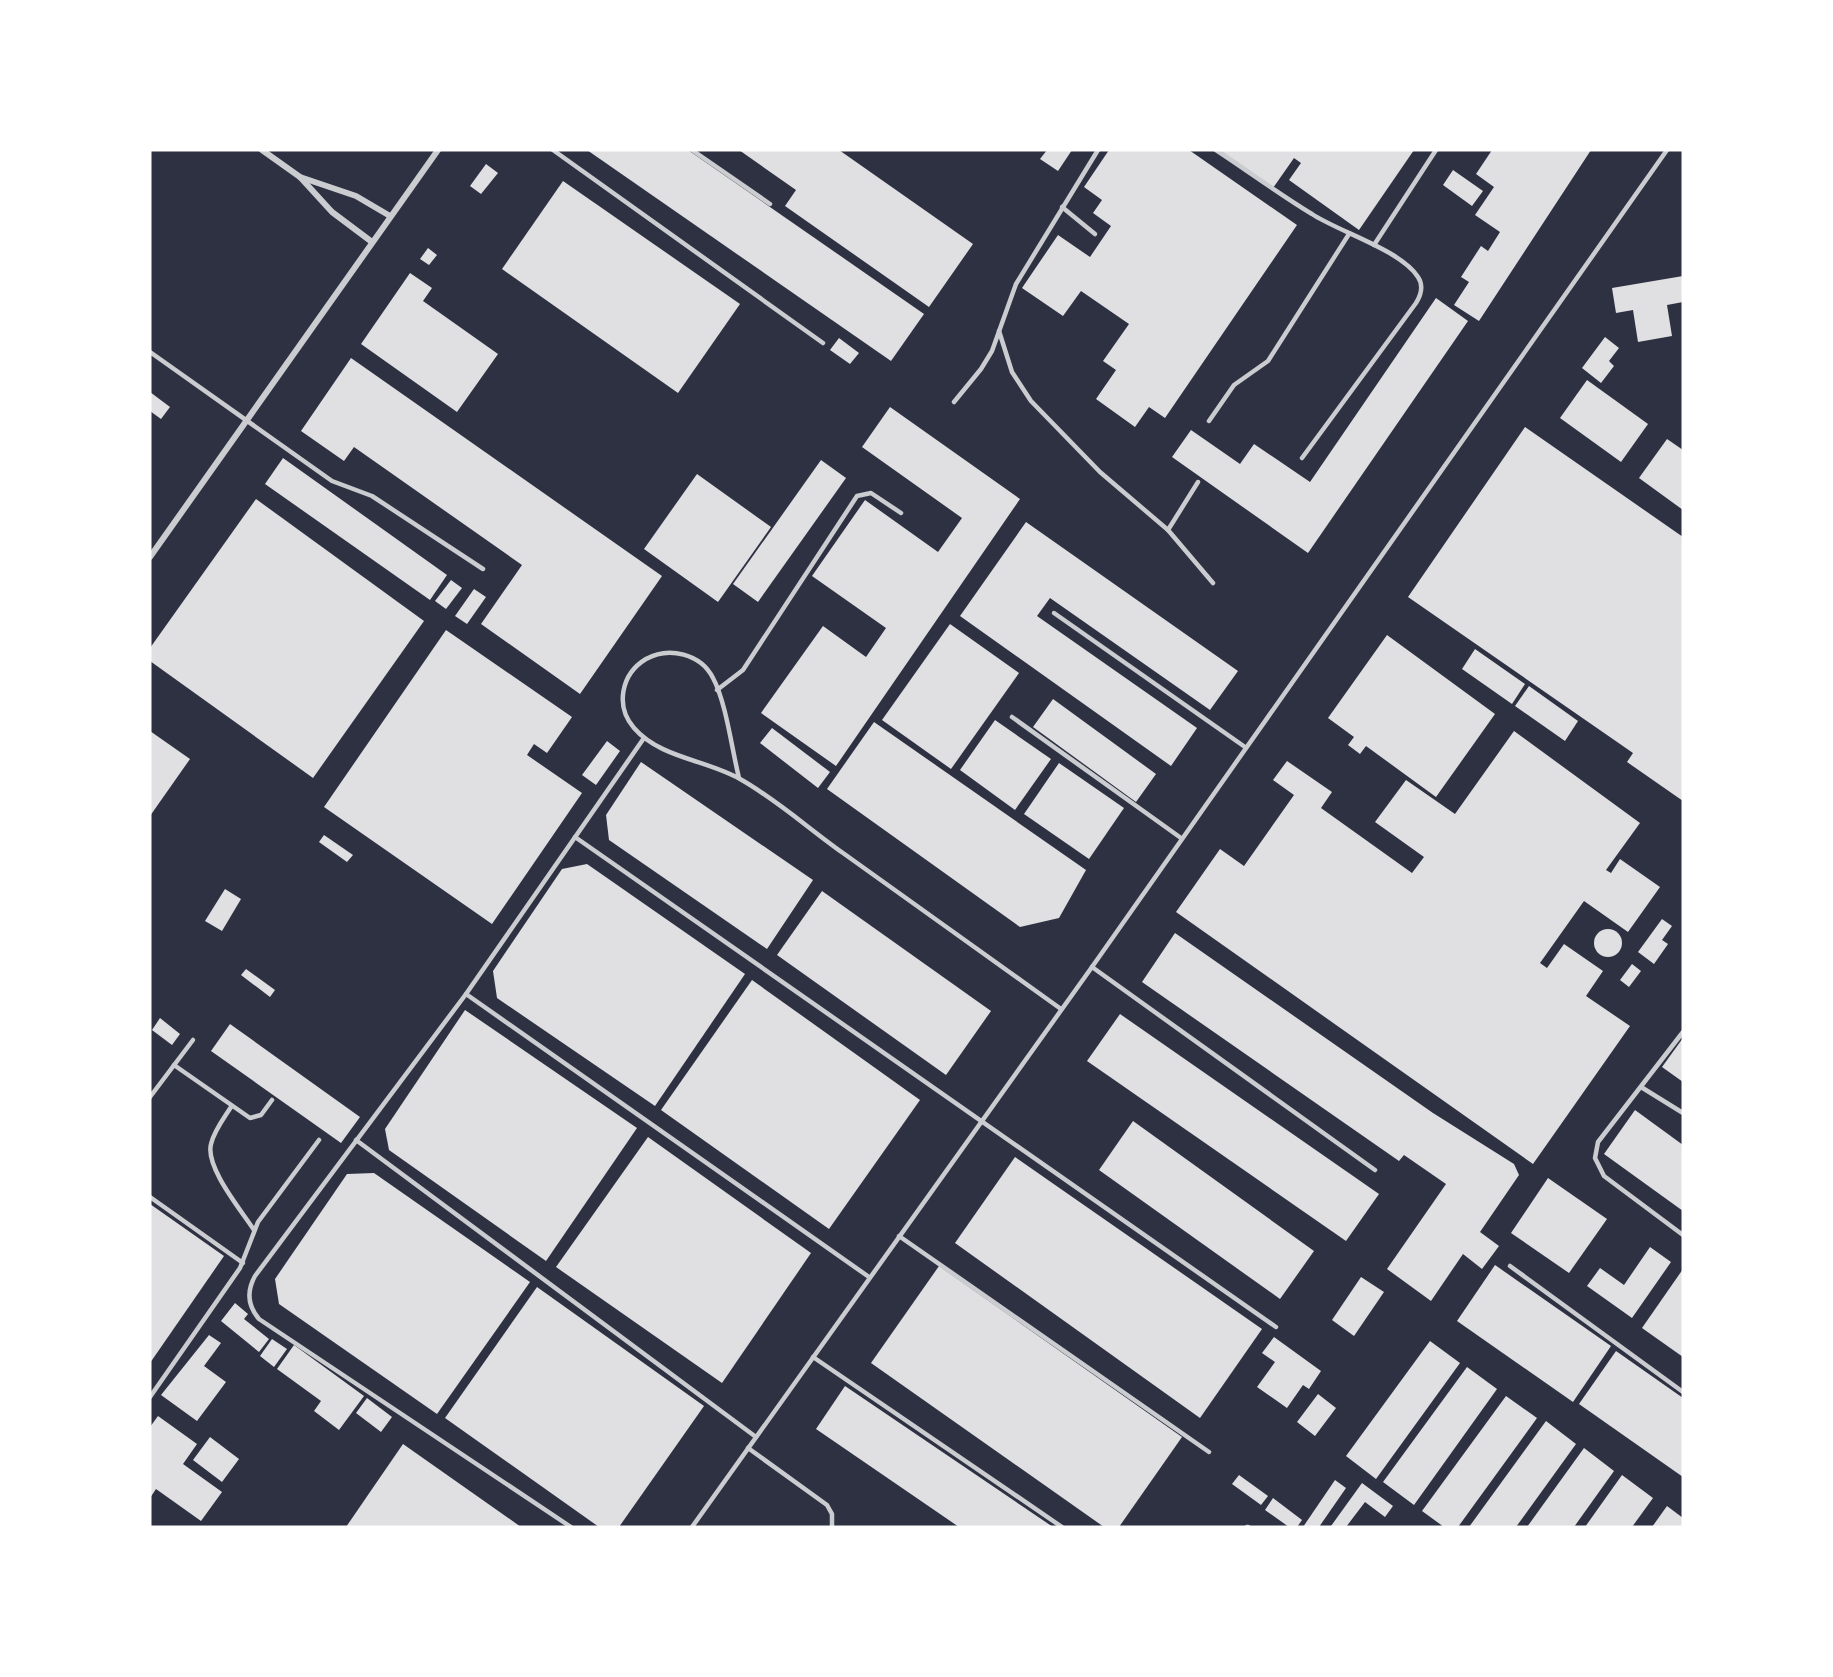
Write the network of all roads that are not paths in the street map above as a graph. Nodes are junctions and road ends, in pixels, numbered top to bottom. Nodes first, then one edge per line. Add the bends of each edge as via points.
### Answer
1 (262, 150) edge
2 (438, 150) edge
3 (553, 150) edge
4 (692, 150) edge
5 (1098, 150) edge
6 (1216, 150) edge
7 (1436, 150) edge
8 (1667, 150) edge
9 (300, 177) junction
10 (770, 204) dead end
11 (1062, 207) junction
12 (390, 216) junction
13 (1095, 234) dead end
14 (1349, 234) junction
15 (372, 242) junction
16 (1374, 245) junction
17 (999, 331) junction
18 (823, 343) dead end
19 (150, 352) edge
20 (954, 402) dead end
21 (245, 420) junction
22 (1209, 421) dead end
23 (1302, 458) dead end
24 (1198, 482) dead end
25 (901, 513) dead end
26 (1168, 530) junction
27 (150, 557) edge
28 (483, 569) dead end
29 (1213, 583) dead end
30 (1054, 613) dead end
31 (717, 690) junction
32 (1012, 717) dead end
33 (644, 738) junction
34 (1245, 747) junction
35 (739, 778) junction
36 (575, 837) junction
37 (1181, 838) junction
38 (1092, 967) junction
39 (466, 994) junction
40 (1061, 1009) junction
41 (1683, 1032) edge
42 (193, 1040) dead end
43 (174, 1065) junction
44 (1641, 1087) junction
45 (150, 1097) edge
46 (272, 1100) dead end
47 (231, 1107) junction
48 (1683, 1113) edge
49 (980, 1122) junction
50 (318, 1140) dead end
51 (356, 1140) junction
52 (1376, 1170) dead end
53 (150, 1197) edge
54 (254, 1230) junction
55 (1683, 1235) edge
56 (899, 1236) junction
57 (243, 1263) junction
58 (1510, 1266) dead end
59 (869, 1277) junction
60 (1276, 1327) dead end
61 (813, 1356) junction
62 (1683, 1392) edge
63 (150, 1397) edge
64 (756, 1437) junction
65 (748, 1448) junction
66 (1209, 1452) dead end
67 (571, 1527) edge
68 (692, 1527) edge
69 (832, 1527) edge
70 (1062, 1527) edge

1 - 9 street
2 - 12 street
3 - 18 lane
4 - 10 lane
5 - 11 lane
6 - 14 lane via 1311,214
7 - 16 lane
8 - 34 lane
9 - 12 street via 356,196
9 - 15 street via 332,213
11 - 13 lane
11 - 17 lane via 1016,284
12 - 15 street
14 - 16 lane
14 - 22 lane via 1268,361 1234,385
15 - 21 street
16 - 23 lane via 1418,277 1419,297
17 - 20 lane via 981,369
17 - 26 lane via 1012,372 1031,401 1100,472
19 - 21 lane
21 - 27 street
21 - 28 lane via 332,481 372,496
24 - 26 lane
25 - 31 lane via 871,493 857,496 743,670
26 - 29 lane
30 - 34 lane
31 - 33 lane via 707,669 689,656 668,652 647,658 631,673 621,704 633,728
31 - 35 lane
32 - 37 lane
33 - 35 lane
33 - 36 lane
34 - 37 lane
35 - 40 lane
36 - 39 lane
36 - 49 lane
37 - 38 lane
38 - 40 lane
38 - 52 lane
39 - 51 lane
39 - 59 lane
40 - 49 lane
41 - 44 lane
42 - 43 lane
43 - 45 lane
43 - 47 lane
44 - 48 lane
44 - 55 lane via 1598,1142 1597,1165 1604,1176
46 - 47 lane via 256,1118
47 - 54 lane via 213,1137 209,1156
49 - 56 lane
49 - 60 lane
50 - 54 lane
51 - 64 lane
51 - 67 lane via 255,1276 249,1299 254,1313
53 - 57 lane
54 - 57 lane
56 - 59 lane
56 - 66 lane
57 - 63 lane
58 - 62 lane
59 - 61 lane
61 - 64 lane
61 - 70 lane
64 - 65 lane
65 - 68 lane
65 - 69 lane via 826,1505 832,1514

